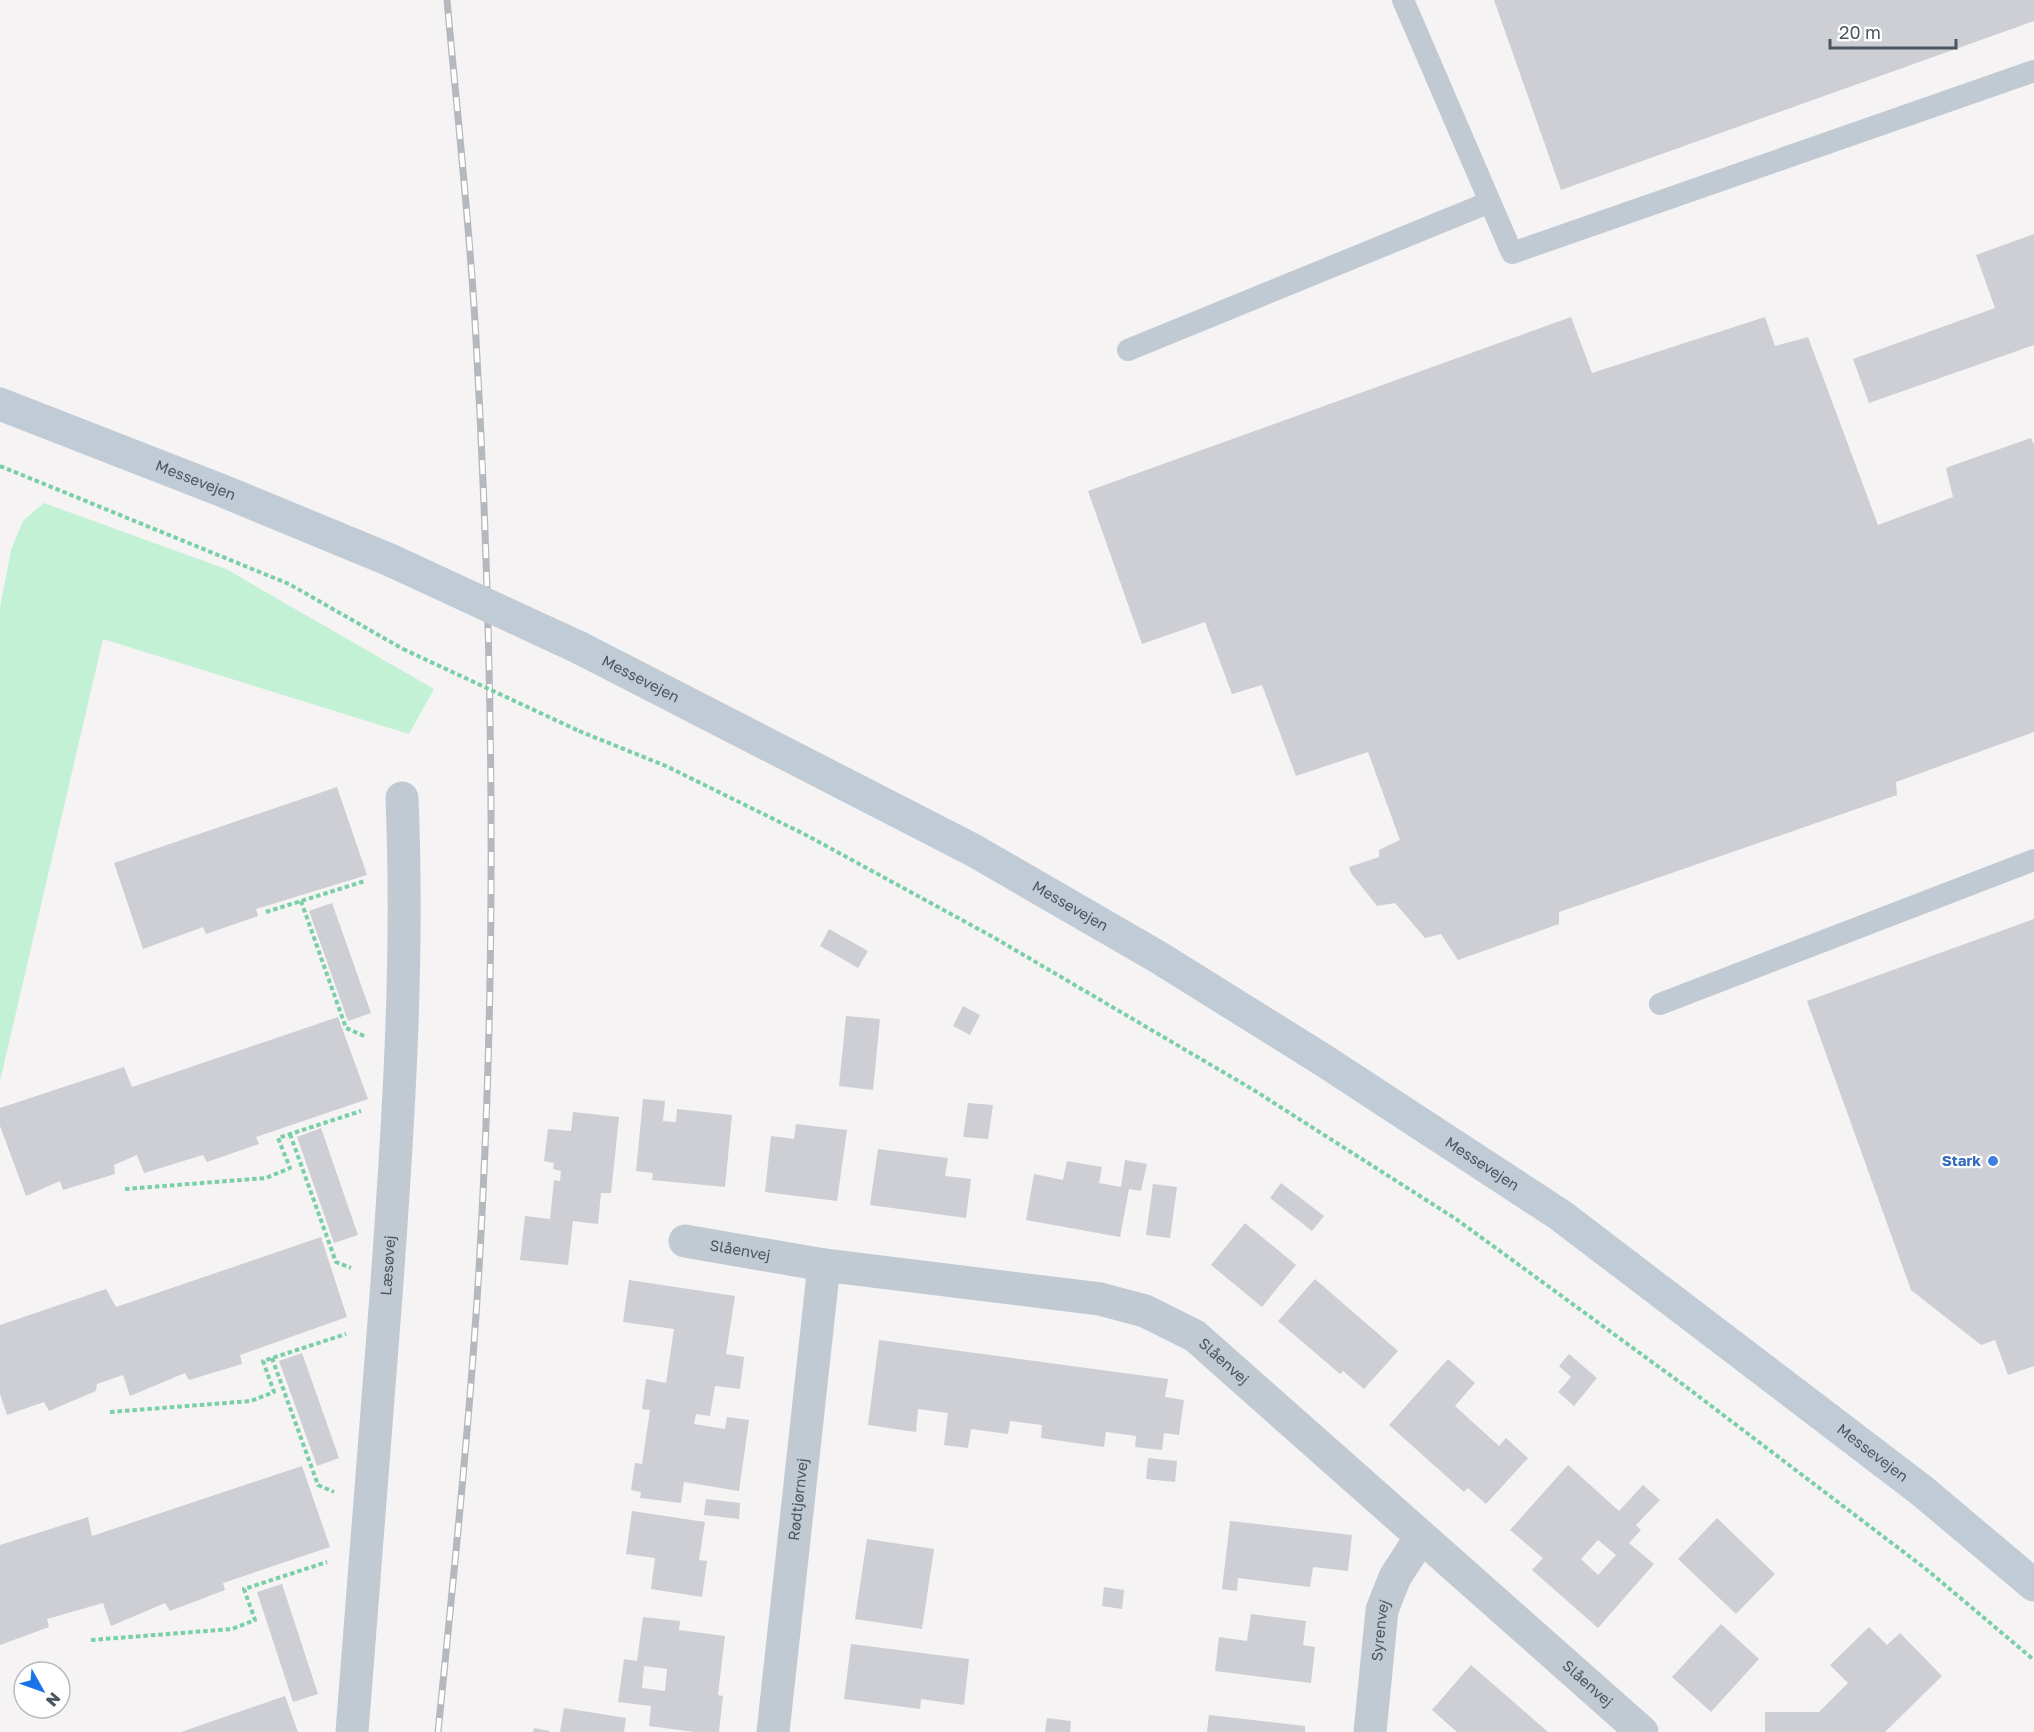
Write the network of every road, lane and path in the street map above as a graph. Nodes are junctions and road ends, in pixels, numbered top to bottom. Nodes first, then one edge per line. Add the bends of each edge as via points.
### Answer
1 (1403, 0) edge
2 (2034, 71) edge
3 (1490, 202) junction
4 (1128, 350) dead end
5 (2, 411) edge
6 (0, 466) edge
7 (402, 798) dead end
8 (2034, 860) edge
9 (405, 880) junction
10 (301, 901) junction
11 (266, 912) dead end
12 (1660, 1004) dead end
13 (401, 1050) junction
14 (398, 1111) junction
15 (290, 1134) junction
16 (125, 1189) dead end
17 (685, 1241) dead end
18 (824, 1265) junction
19 (387, 1283) junction
20 (383, 1334) junction
21 (272, 1358) junction
22 (110, 1412) dead end
23 (370, 1507) junction
24 (1421, 1537) junction
25 (365, 1562) junction
26 (2034, 1586) edge
27 (91, 1640) dead end
28 (2034, 1660) edge
29 (352, 1732) edge
30 (773, 1732) edge
31 (1370, 1732) edge
32 (1642, 1732) edge

1 - 3 lane
2 - 3 lane via 1512,253
3 - 4 lane
5 - 26 main road, Messevejen, bridge via 223,491 390,560 580,648 973,850 1158,957 1560,1215 1921,1490
6 - 28 path, bridge via 290,584 403,649 579,731 666,766 808,836 993,937 1262,1095 1456,1219 1926,1569
7 - 9 street, Læsøvej
8 - 12 lane
9 - 10 path via 370,879
9 - 13 street, Læsøvej
10 - 11 path
10 - 13 path via 346,1028
13 - 14 street, Læsøvej
14 - 15 path via 363,1110
14 - 19 street, Læsøvej
15 - 16 path via 278,1138 290,1168 266,1178
15 - 19 path via 336,1262
17 - 18 street, Slåenvej
18 - 24 street, Slåenvej via 1100,1299 1145,1311 1195,1336
18 - 30 street, Rødtjørnvej
19 - 20 street, Læsøvej
20 - 21 path via 348,1334
20 - 23 street, Læsøvej
21 - 22 path via 263,1361 274,1392 251,1401
21 - 23 path via 318,1485
23 - 25 street, Læsøvej
24 - 31 street, Syrenvej via 1395,1577 1382,1610
24 - 32 street, Slåenvej
25 - 27 path via 328,1561 244,1589 255,1620 232,1629
25 - 29 street, Læsøvej

